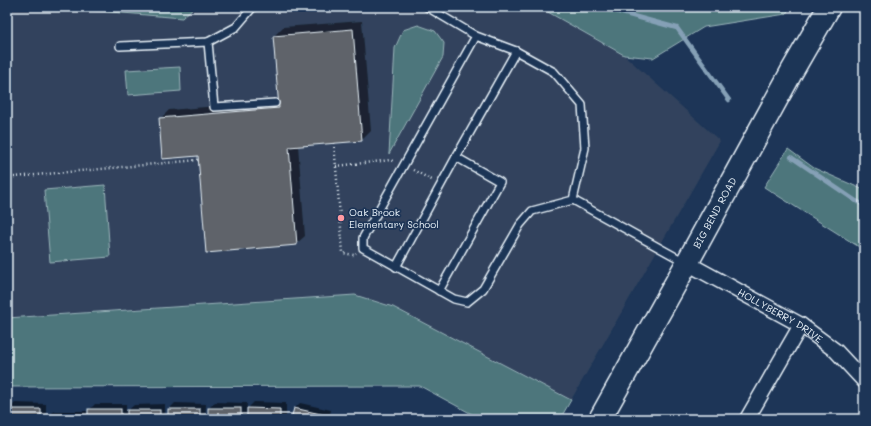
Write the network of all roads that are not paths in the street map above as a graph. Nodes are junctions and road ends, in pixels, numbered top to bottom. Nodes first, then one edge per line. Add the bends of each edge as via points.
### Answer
1 (253, 7) edge
2 (427, 7) edge
3 (829, 7) edge
4 (476, 36) junction
5 (208, 42) junction
6 (120, 46) dead end
7 (516, 51) junction
8 (275, 103) dead end
9 (456, 157) junction
10 (573, 200) junction
11 (686, 263) junction
12 (396, 267) junction
13 (439, 291) junction
14 (801, 324) junction
15 (864, 381) edge
16 (600, 419) edge
17 (747, 419) edge

1 - 5 lane via 236,27
2 - 4 lane
3 - 11 main road, BIG BEND ROAD
4 - 7 lane
4 - 12 lane via 363,238 363,248
5 - 6 lane
5 - 8 lane via 214,107
7 - 9 lane
7 - 10 lane via 554,72 582,105 585,148
9 - 12 lane
9 - 13 lane via 500,182
10 - 11 lane
10 - 13 lane via 532,211 520,225 483,289 467,302
11 - 14 street, HOLLYBERRY DRIVE
11 - 16 main road, BIG BEND ROAD
12 - 13 lane
14 - 15 street, HOLLYBERRY DRIVE via 836,351
14 - 17 street

